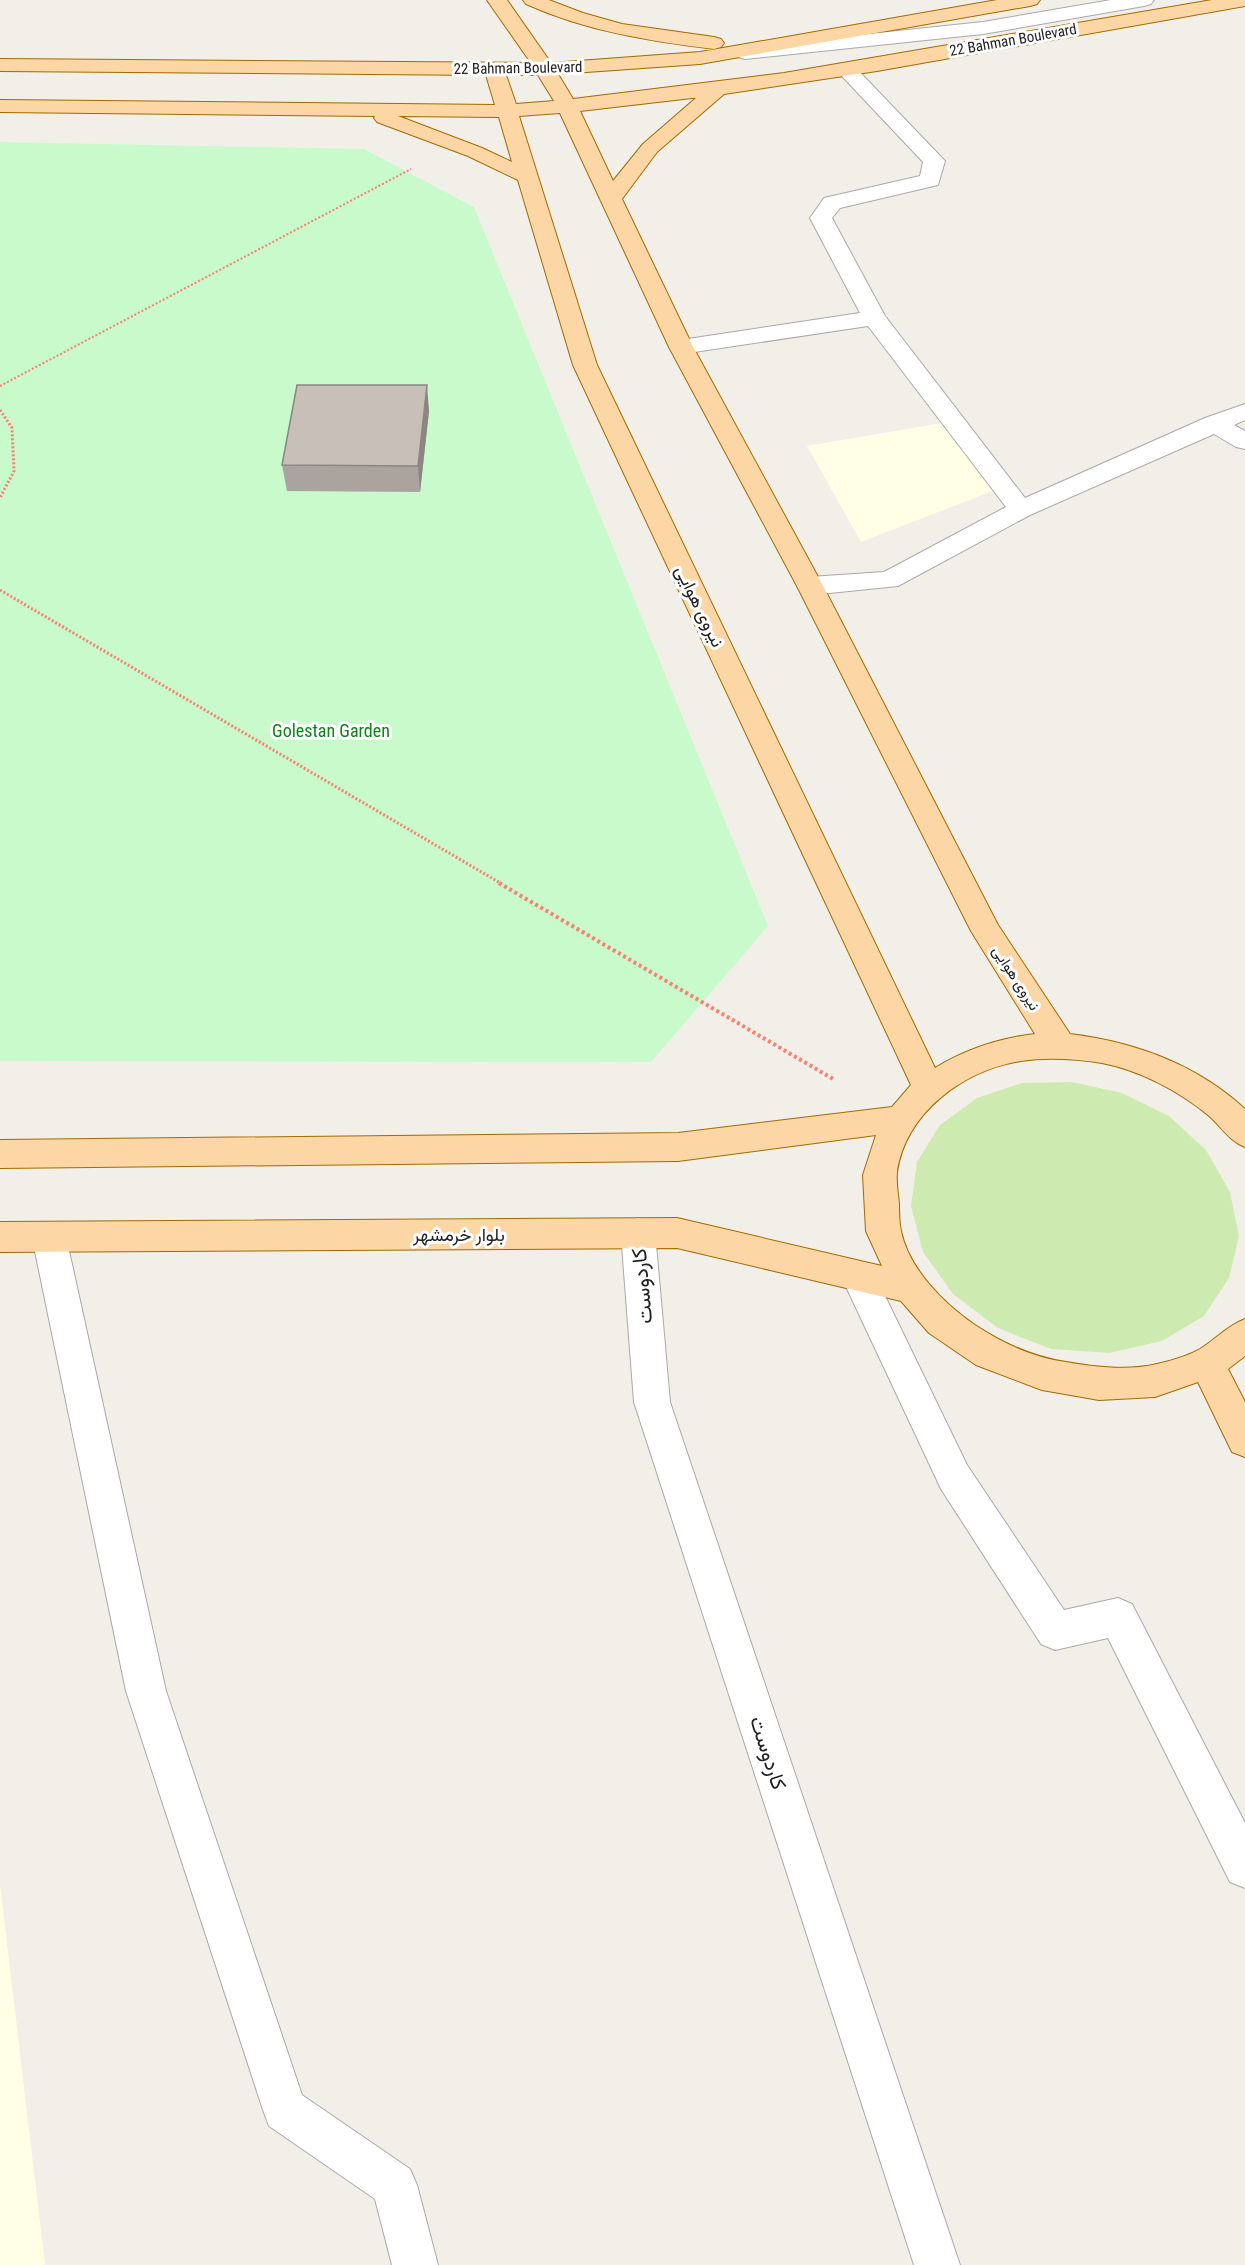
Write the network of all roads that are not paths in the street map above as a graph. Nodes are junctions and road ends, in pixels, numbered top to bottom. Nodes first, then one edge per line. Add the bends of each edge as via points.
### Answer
1 (496, 0) edge
2 (533, 0) edge
3 (1030, 0) edge
4 (1144, 0) edge
5 (1245, 0) edge
6 (983, 28) junction
7 (776, 45) junction
8 (700, 58) junction
9 (0, 65) edge
10 (545, 69) junction
11 (846, 69) junction
12 (495, 70) junction
13 (723, 89) junction
14 (0, 106) edge
15 (567, 106) junction
16 (359, 110) junction
17 (506, 111) junction
18 (526, 176) junction
19 (611, 198) junction
20 (874, 318) junction
21 (681, 347) junction
22 (1245, 411) edge
23 (1214, 423) junction
24 (1245, 442) edge
25 (1021, 509) junction
26 (810, 585) junction
27 (1060, 1046) junction
28 (928, 1088) junction
29 (900, 1119) junction
30 (1244, 1129) edge
31 (0, 1154) edge
32 (638, 1233) junction
33 (0, 1237) edge
34 (49, 1237) junction
35 (858, 1276) junction
36 (911, 1288) junction
37 (1245, 1335) edge
38 (1207, 1363) junction
39 (1245, 1416) edge
40 (1245, 1440) edge
41 (1245, 1867) edge
42 (415, 2265) edge
43 (937, 2265) edge

1 - 10 main road, نیروی هوایی
2 - 7 main road via 571,17 639,33 737,45
3 - 7 main road, 22 Bahman Boulevard
4 - 6 street
5 - 11 main road, 22 Bahman Boulevard
6 - 8 street
6 - 13 street
7 - 8 main road, 22 Bahman Boulevard
8 - 10 main road, 22 Bahman Boulevard
9 - 12 main road, 22 Bahman Boulevard
10 - 12 main road, 22 Bahman Boulevard
10 - 15 main road, نیروی هوایی
11 - 13 main road, 22 Bahman Boulevard
11 - 20 street via 934,161 930,180 832,203 821,218
12 - 17 main road, نیروی هوایی
13 - 15 main road, 22 Bahman Boulevard
13 - 19 main road via 650,148
14 - 16 main road
15 - 17 main road, 22 Bahman Boulevard
15 - 19 main road, نیروی هوایی
16 - 17 main road
16 - 18 main road via 475,152
17 - 18 main road, نیروی هوایی
18 - 28 main road, نیروی هوایی via 585,365
19 - 21 main road, نیروی هوایی
20 - 21 street
20 - 25 street
21 - 26 main road, نیروی هوایی
22 - 23 street
23 - 24 street
23 - 25 street
25 - 26 street via 889,580
26 - 27 main road, نیروی هوایی via 986,931
27 - 28 main road via 1012,1050 967,1064
27 - 30 main road via 1111,1052 1159,1068 1204,1094
28 - 29 main road
29 - 31 main road via 678,1147
29 - 36 main road via 882,1157 878,1200 887,1245
32 - 34 main road, بلوار خرمشهر
32 - 35 main road, بلوار خرمشهر via 677,1233
32 - 43 street, کاردوست via 652,1402
33 - 34 main road, بلوار خرمشهر
34 - 42 street via 146,1691 285,2110 394,2185
35 - 36 main road, بلوار خرمشهر
35 - 41 street via 954,1477 1055,1631 1118,1617
36 - 38 main road via 947,1327 993,1357 1047,1377 1103,1385 1147,1382
37 - 38 main road
38 - 39 street
38 - 40 main road

